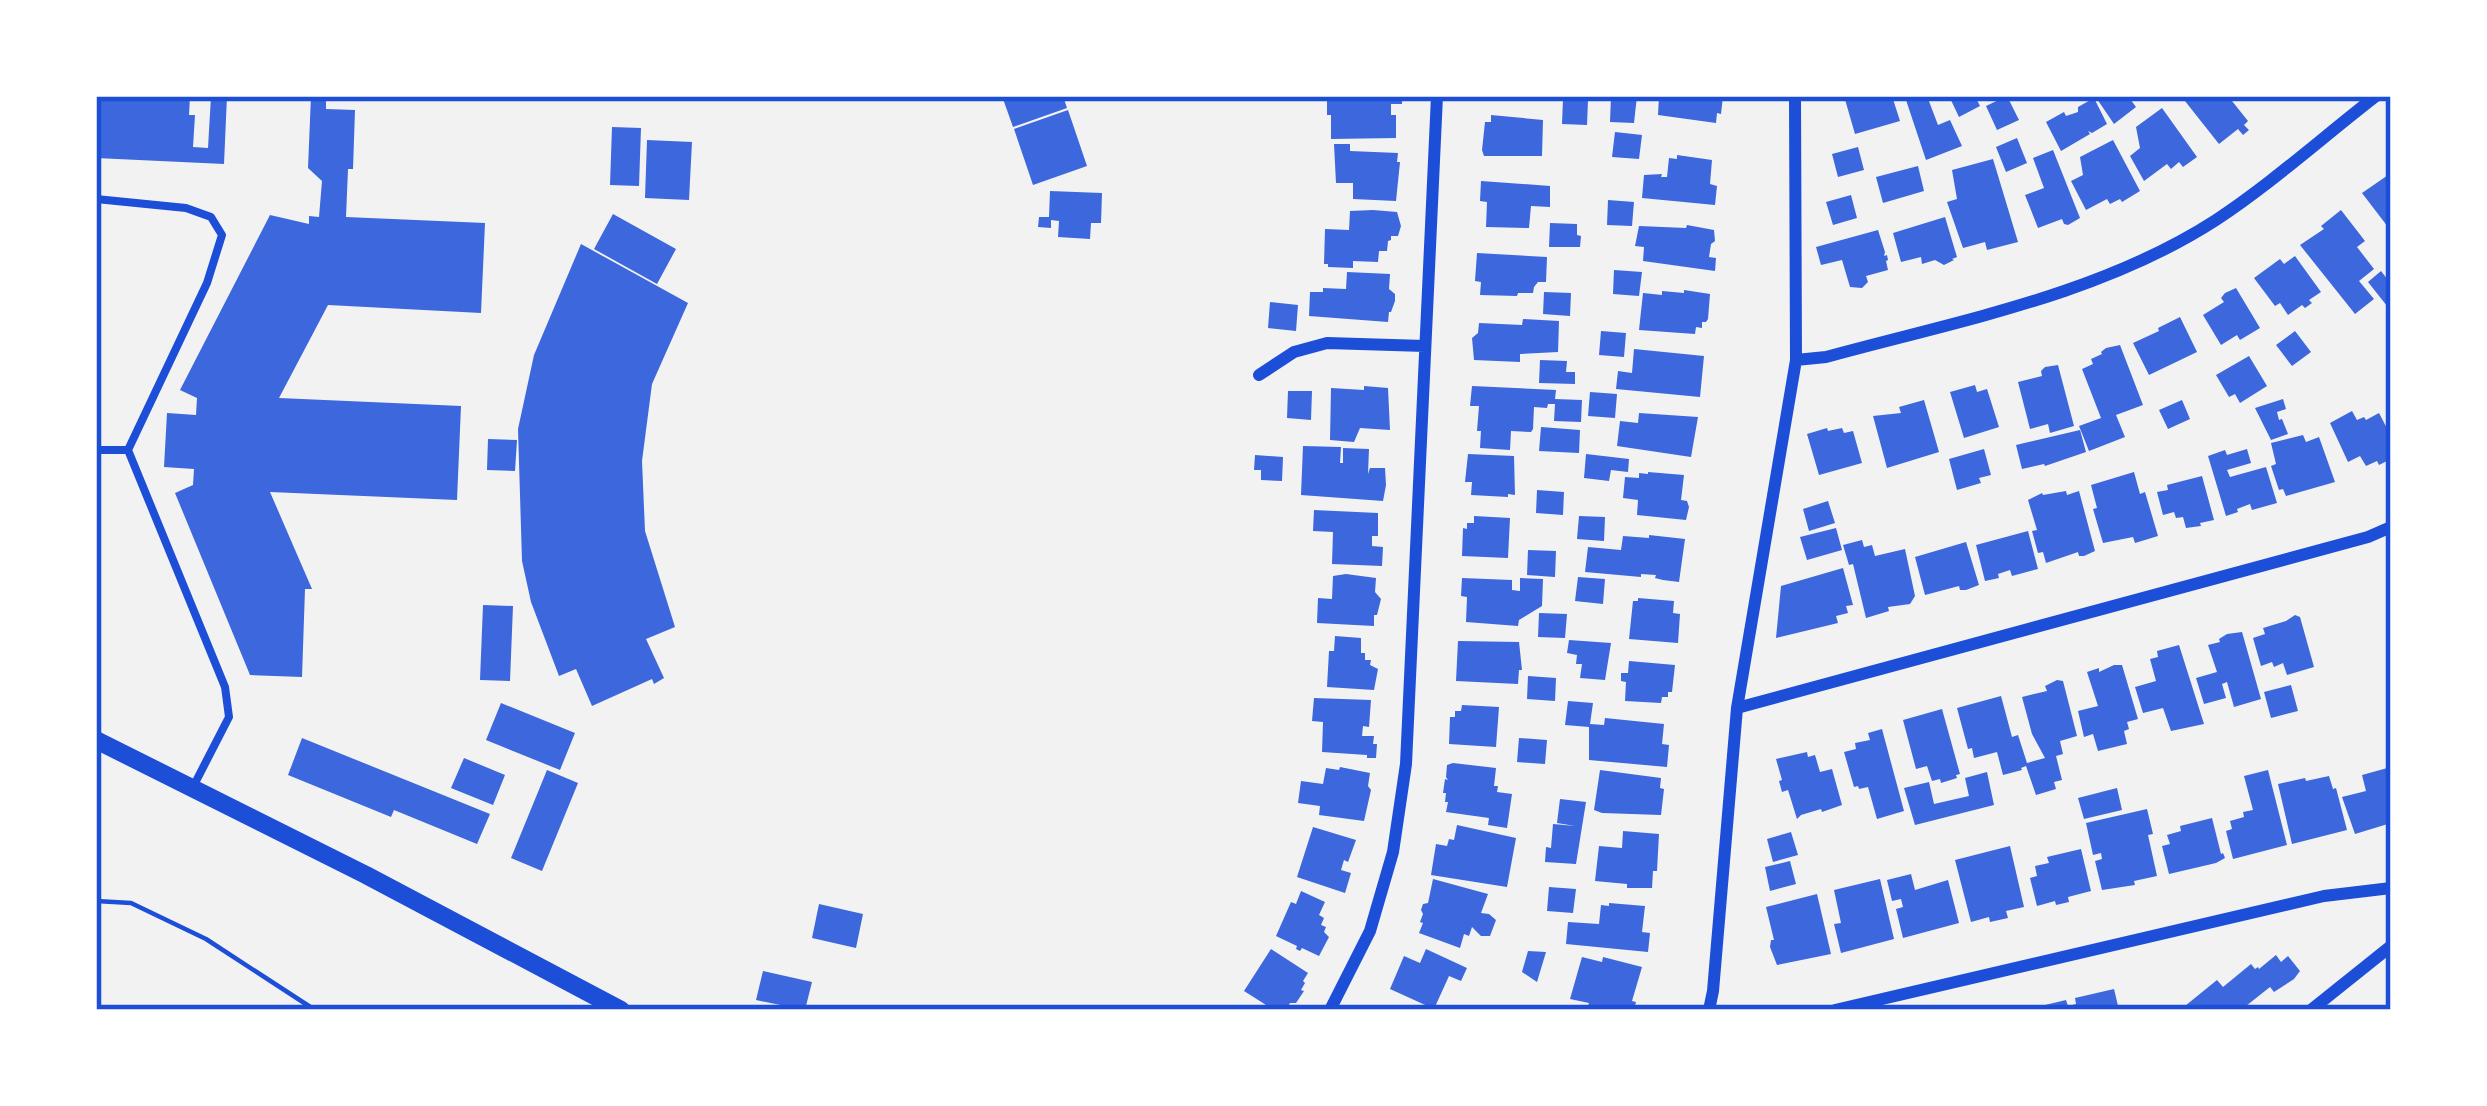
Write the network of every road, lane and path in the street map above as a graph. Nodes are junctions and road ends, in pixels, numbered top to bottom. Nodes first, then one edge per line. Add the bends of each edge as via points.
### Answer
1 (1437, 96) edge
2 (1796, 96) edge
3 (2376, 96) edge
4 (96, 200) edge
5 (1425, 346) junction
6 (1796, 360) junction
7 (1259, 375) dead end
8 (96, 450) edge
9 (128, 450) junction
10 (2391, 527) edge
11 (1737, 708) junction
12 (96, 740) edge
13 (193, 789) junction
14 (2391, 888) edge
15 (96, 901) edge
16 (2391, 946) edge
17 (315, 1010) edge
18 (621, 1010) edge
19 (1330, 1010) edge
20 (1708, 1010) edge
21 (1835, 1010) edge
22 (2311, 1010) edge

1 - 5 street
2 - 6 street
3 - 6 street via 2215,220 2104,275
4 - 9 lane via 186,208 212,217 222,235
5 - 7 street via 1327,343
5 - 19 street via 1393,852 1370,931
6 - 11 street
8 - 9 lane
9 - 13 lane via 225,687 230,717
10 - 11 street
11 - 20 street
12 - 13 street
13 - 18 street
14 - 21 street via 2324,896
15 - 17 path via 131,903 206,939
16 - 22 street

